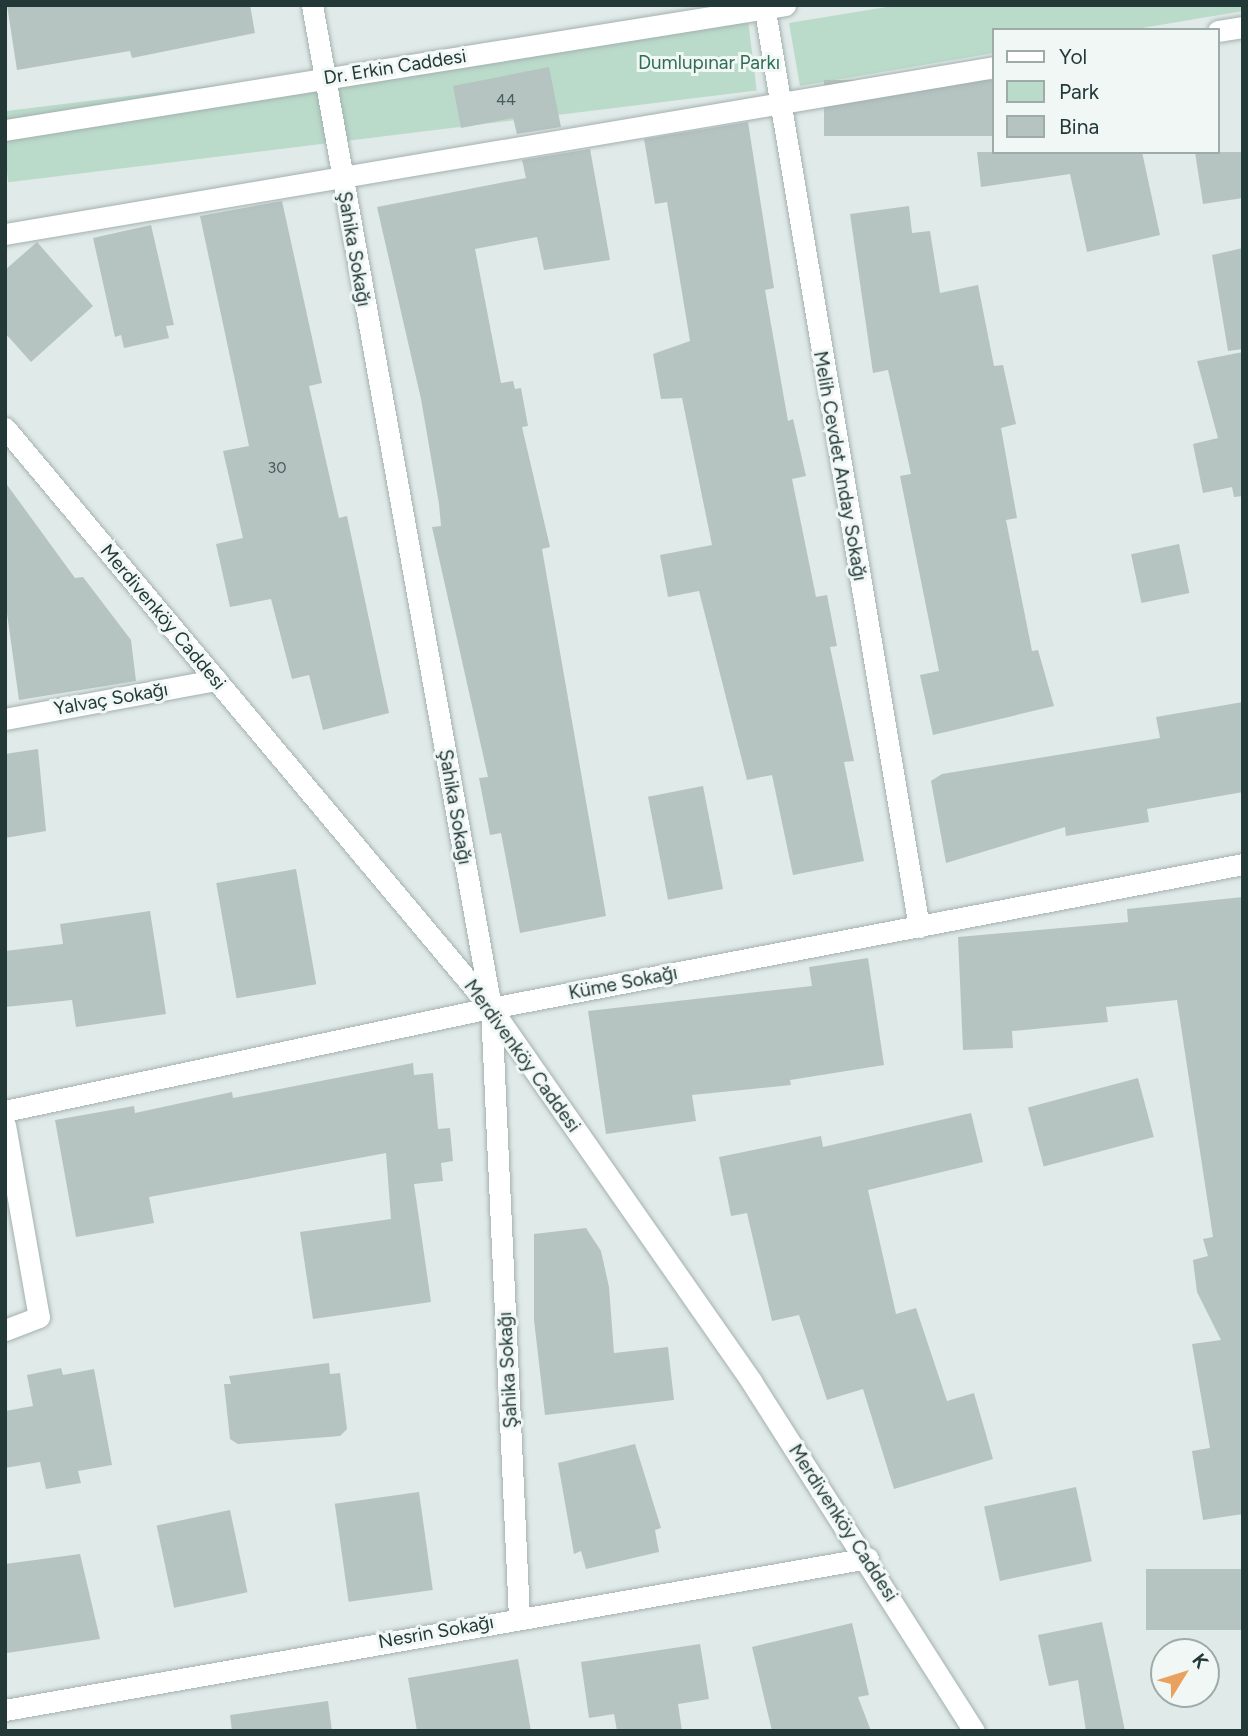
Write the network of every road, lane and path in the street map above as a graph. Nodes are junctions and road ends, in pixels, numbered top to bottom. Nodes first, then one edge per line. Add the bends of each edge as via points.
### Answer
1 (312, 5) edge
2 (771, 6) edge
3 (1243, 27) edge
4 (1220, 31) edge
5 (992, 66) edge
6 (325, 78) junction
7 (778, 101) junction
8 (5, 130) edge
9 (341, 177) junction
10 (5, 234) edge
11 (5, 428) edge
12 (216, 680) junction
13 (5, 719) edge
14 (1243, 864) edge
15 (919, 927) junction
16 (491, 1008) junction
17 (5, 1111) edge
18 (5, 1125) edge
19 (5, 1330) edge
20 (868, 1558) junction
21 (519, 1617) junction
22 (5, 1710) edge
23 (974, 1731) edge

1 - 6 street, Şahika Sokağı
2 - 6 street, Dr. Erkin Caddesi
2 - 7 street, Melih Cevdet Anday Sokağı
3 - 4 street
5 - 7 street
6 - 8 street, Dr. Erkin Caddesi
6 - 9 street, Şahika Sokağı
7 - 9 street
7 - 15 street, Melih Cevdet Anday Sokağı
9 - 10 street
9 - 16 street, Şahika Sokağı
11 - 12 street, Merdivenköy Caddesi
12 - 13 street, Yalvaç Sokağı
12 - 16 street, Merdivenköy Caddesi
14 - 15 street, Küme Sokağı
15 - 16 street, Küme Sokağı
16 - 17 street, Küme Sokağı
16 - 20 street, Merdivenköy Caddesi
16 - 21 street, Şahika Sokağı
18 - 19 street via 40,1317
20 - 21 street, Nesrin Sokağı
20 - 23 street, Merdivenköy Caddesi
21 - 22 street, Nesrin Sokağı

